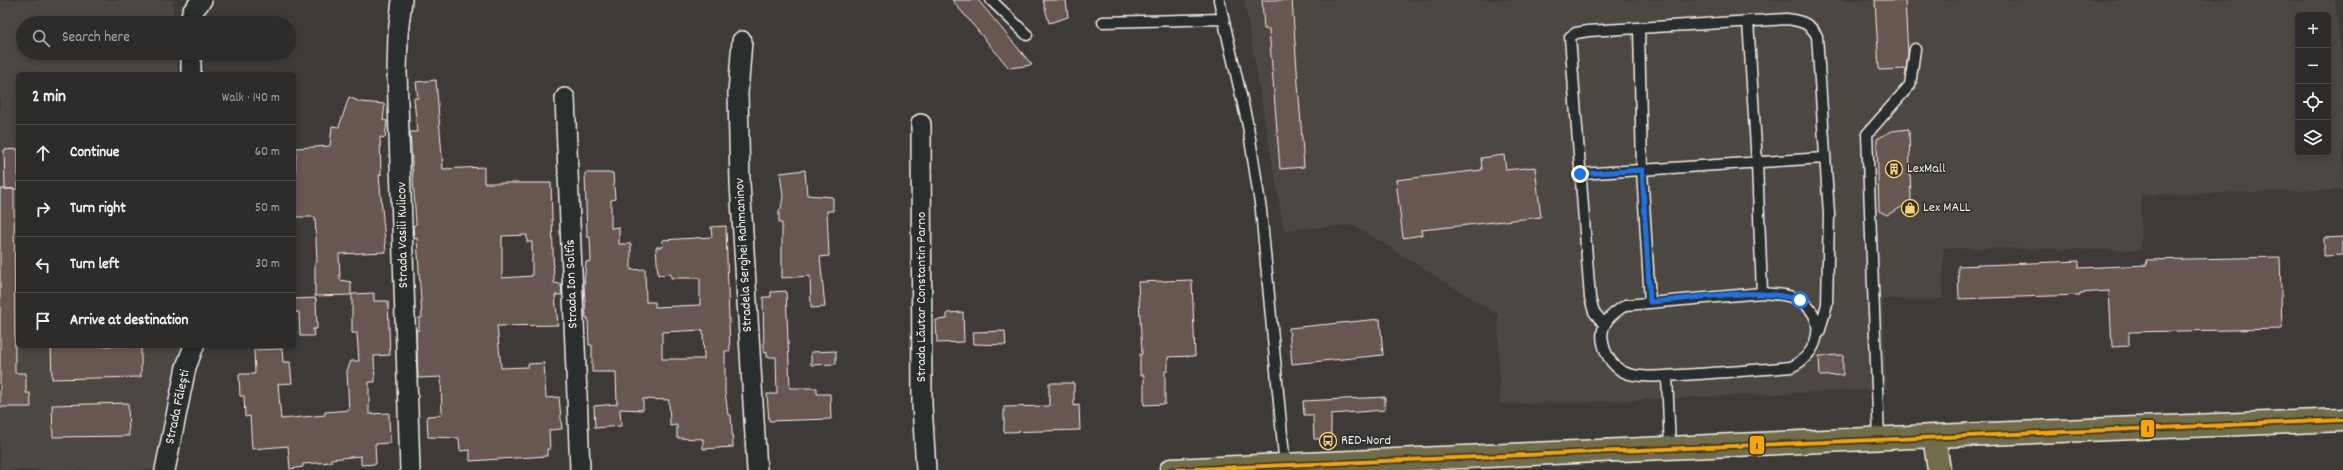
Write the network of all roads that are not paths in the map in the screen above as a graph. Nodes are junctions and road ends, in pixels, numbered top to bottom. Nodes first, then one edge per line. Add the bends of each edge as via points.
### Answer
1 (202, 0) edge
2 (402, 0) edge
3 (990, 0) edge
4 (1219, 0) edge
5 (191, 16) edge
6 (1223, 19) junction
7 (1748, 21) junction
8 (1103, 22) dead end
9 (1639, 28) junction
10 (1027, 34) dead end
11 (742, 41) dead end
12 (1915, 49) dead end
13 (191, 60) edge
14 (191, 72) edge
15 (565, 98) dead end
16 (921, 124) dead end
17 (1824, 158) junction
18 (1757, 162) junction
19 (1642, 170) junction
20 (1580, 174) junction
21 (1762, 293) junction
22 (1650, 302) junction
23 (1604, 324) junction
24 (1819, 333) junction
25 (193, 348) edge
26 (1667, 376) junction
27 (2343, 420) edge
28 (1934, 436) junction
29 (1879, 438) junction
30 (1670, 448) junction
31 (1285, 468) edge
32 (165, 470) edge
33 (410, 470) edge
34 (580, 470) edge
35 (757, 470) edge
36 (926, 470) edge
37 (1170, 470) edge
38 (1939, 470) edge

1 - 5 street
2 - 33 street, Strada Vasili Kulicov via 397,72
3 - 10 lane
4 - 6 lane
6 - 8 lane
6 - 31 lane via 1248,126 1261,210
7 - 9 lane
7 - 17 lane via 1787,19 1804,22 1817,36
7 - 18 lane
9 - 19 lane
9 - 20 lane via 1576,32 1570,37
11 - 35 street, Stradela Serghei Rahmaninov via 738,93 740,184
12 - 29 lane via 1910,85 1867,134
13 - 14 street
15 - 34 street, Strada Ion Soltîs
16 - 36 street, Strada Lăutar Constantin Parno via 922,405
17 - 18 lane
17 - 24 lane via 1828,214 1827,304
18 - 19 lane
18 - 21 lane
19 - 20 lane
19 - 22 lane
20 - 23 lane via 1590,298 1594,312
21 - 22 lane
21 - 24 lane via 1784,295 1800,300 1814,312
22 - 23 lane via 1626,305 1613,313
23 - 26 lane via 1602,335 1605,352 1616,368 1629,374
24 - 26 lane via 1807,357 1791,367
25 - 32 street, Strada Fălești via 186,367
26 - 30 lane
27 - 28 main road
28 - 29 main road
28 - 38 main road
29 - 30 main road
30 - 31 main road
31 - 37 main road

